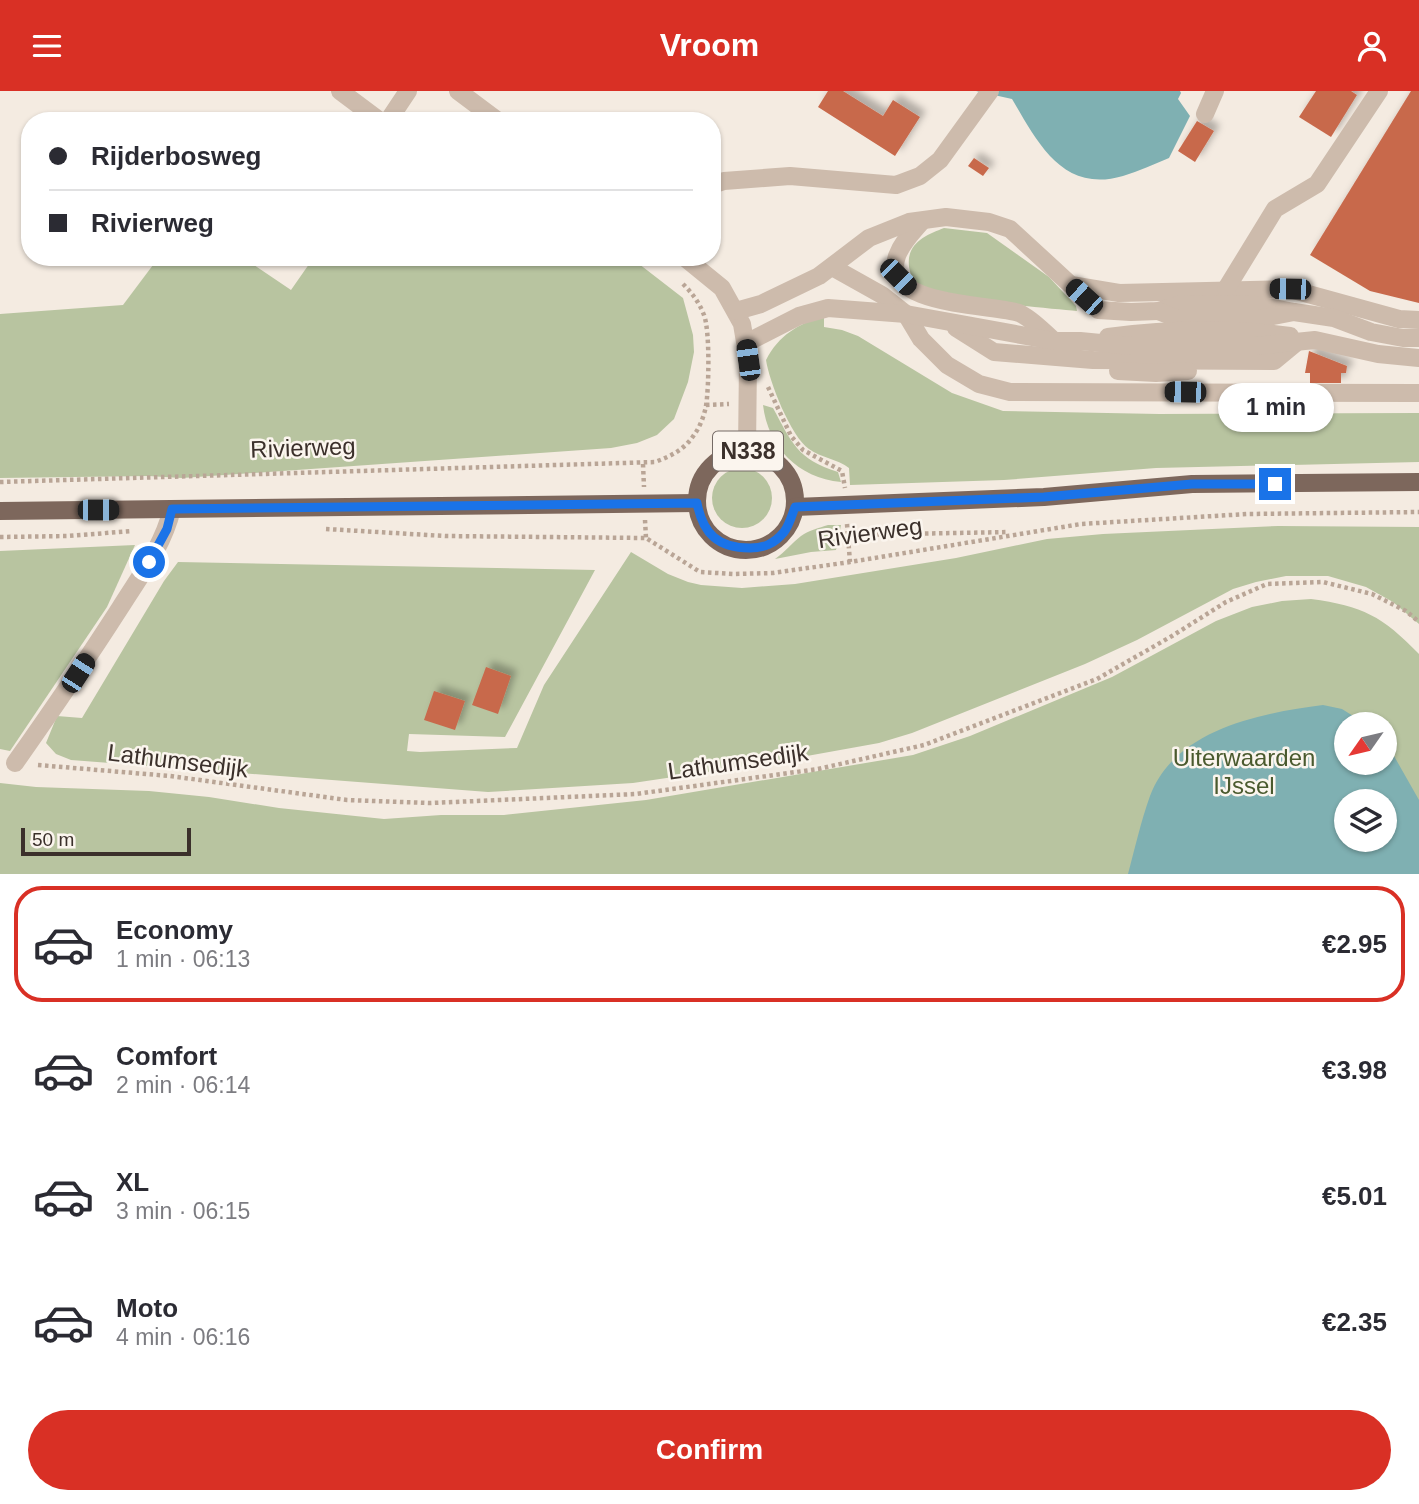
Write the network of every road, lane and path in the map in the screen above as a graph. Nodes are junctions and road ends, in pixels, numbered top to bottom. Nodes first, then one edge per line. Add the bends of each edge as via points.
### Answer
1 (340, 91) edge
2 (408, 91) edge
3 (458, 91) edge
4 (1214, 91) edge
5 (1379, 91) edge
6 (988, 94) edge
7 (368, 112) edge
8 (394, 112) edge
9 (486, 112) edge
10 (1205, 114) dead end
11 (721, 182) edge
12 (922, 221) junction
13 (695, 266) edge
14 (832, 267) junction
15 (678, 279) dead end
16 (1071, 285) junction
17 (1226, 289) junction
18 (736, 311) junction
19 (906, 314) junction
20 (1419, 320) edge
21 (947, 323) junction
22 (1419, 338) edge
23 (1054, 341) junction
24 (1306, 341) junction
25 (747, 352) junction
26 (1419, 358) edge
27 (1419, 393) edge
28 (747, 450) junction
29 (0, 482) edge
30 (1419, 482) edge
31 (697, 503) junction
32 (846, 503) junction
33 (795, 507) junction
34 (172, 509) junction
35 (0, 511) edge
36 (1419, 512) edge
37 (167, 529) junction
38 (314, 529) dead end
39 (1020, 532) junction
40 (848, 535) junction
41 (0, 537) edge
42 (850, 562) junction
43 (1419, 621) edge
44 (15, 763) joint

1 - 7 street
2 - 8 street
3 - 9 street
4 - 10 street
5 - 17 street via 1317,184 1275,209
6 - 11 street via 940,160 920,176 896,185 790,176
12 - 14 street via 869,238
12 - 16 street via 946,218 1010,229
12 - 23 street via 895,259 898,277 915,293 1021,314
13 - 18 street via 722,288
14 - 18 street via 761,304
14 - 19 street
15 - 29 path, Rivierweg via 695,296 705,317 706,405 693,437 676,454 655,462
16 - 17 street via 1119,293
16 - 22 street via 1098,310 1257,305 1335,318 1371,332
17 - 20 street via 1290,289 1399,319
18 - 25 street
19 - 21 street
19 - 25 street via 828,308 799,316
19 - 27 street via 921,339 947,365 979,384 1010,392
21 - 23 street
21 - 24 street via 993,352 1093,360 1274,361
23 - 24 street via 1256,331
24 - 26 street
25 - 28 street
25 - 32 path via 791,436 803,450 842,471
28 - 31 main road, N338 via 724,457 710,468 700,484
28 - 33 main road, N338 via 770,457 788,474
30 - 32 main road, Rivierweg via 1192,484 1019,498
31 - 33 main road, N338 via 707,530 732,548 762,548 774,542 786,530
31 - 34 main road, N338
32 - 33 main road, Rivierweg
32 - 40 path
34 - 35 main road, N338
34 - 37 street
36 - 39 path, Rivierweg via 1247,514
37 - 41 path
37 - 44 street via 86,662
38 - 42 path, Rivierweg via 646,538 700,572 773,573
39 - 40 path
39 - 42 path, Rivierweg
40 - 42 path
43 - 44 path, Lathumsedijk via 1372,594 1323,582 1267,584 1226,602 1097,679 924,745 818,769 636,794 431,803 347,800 144,773

